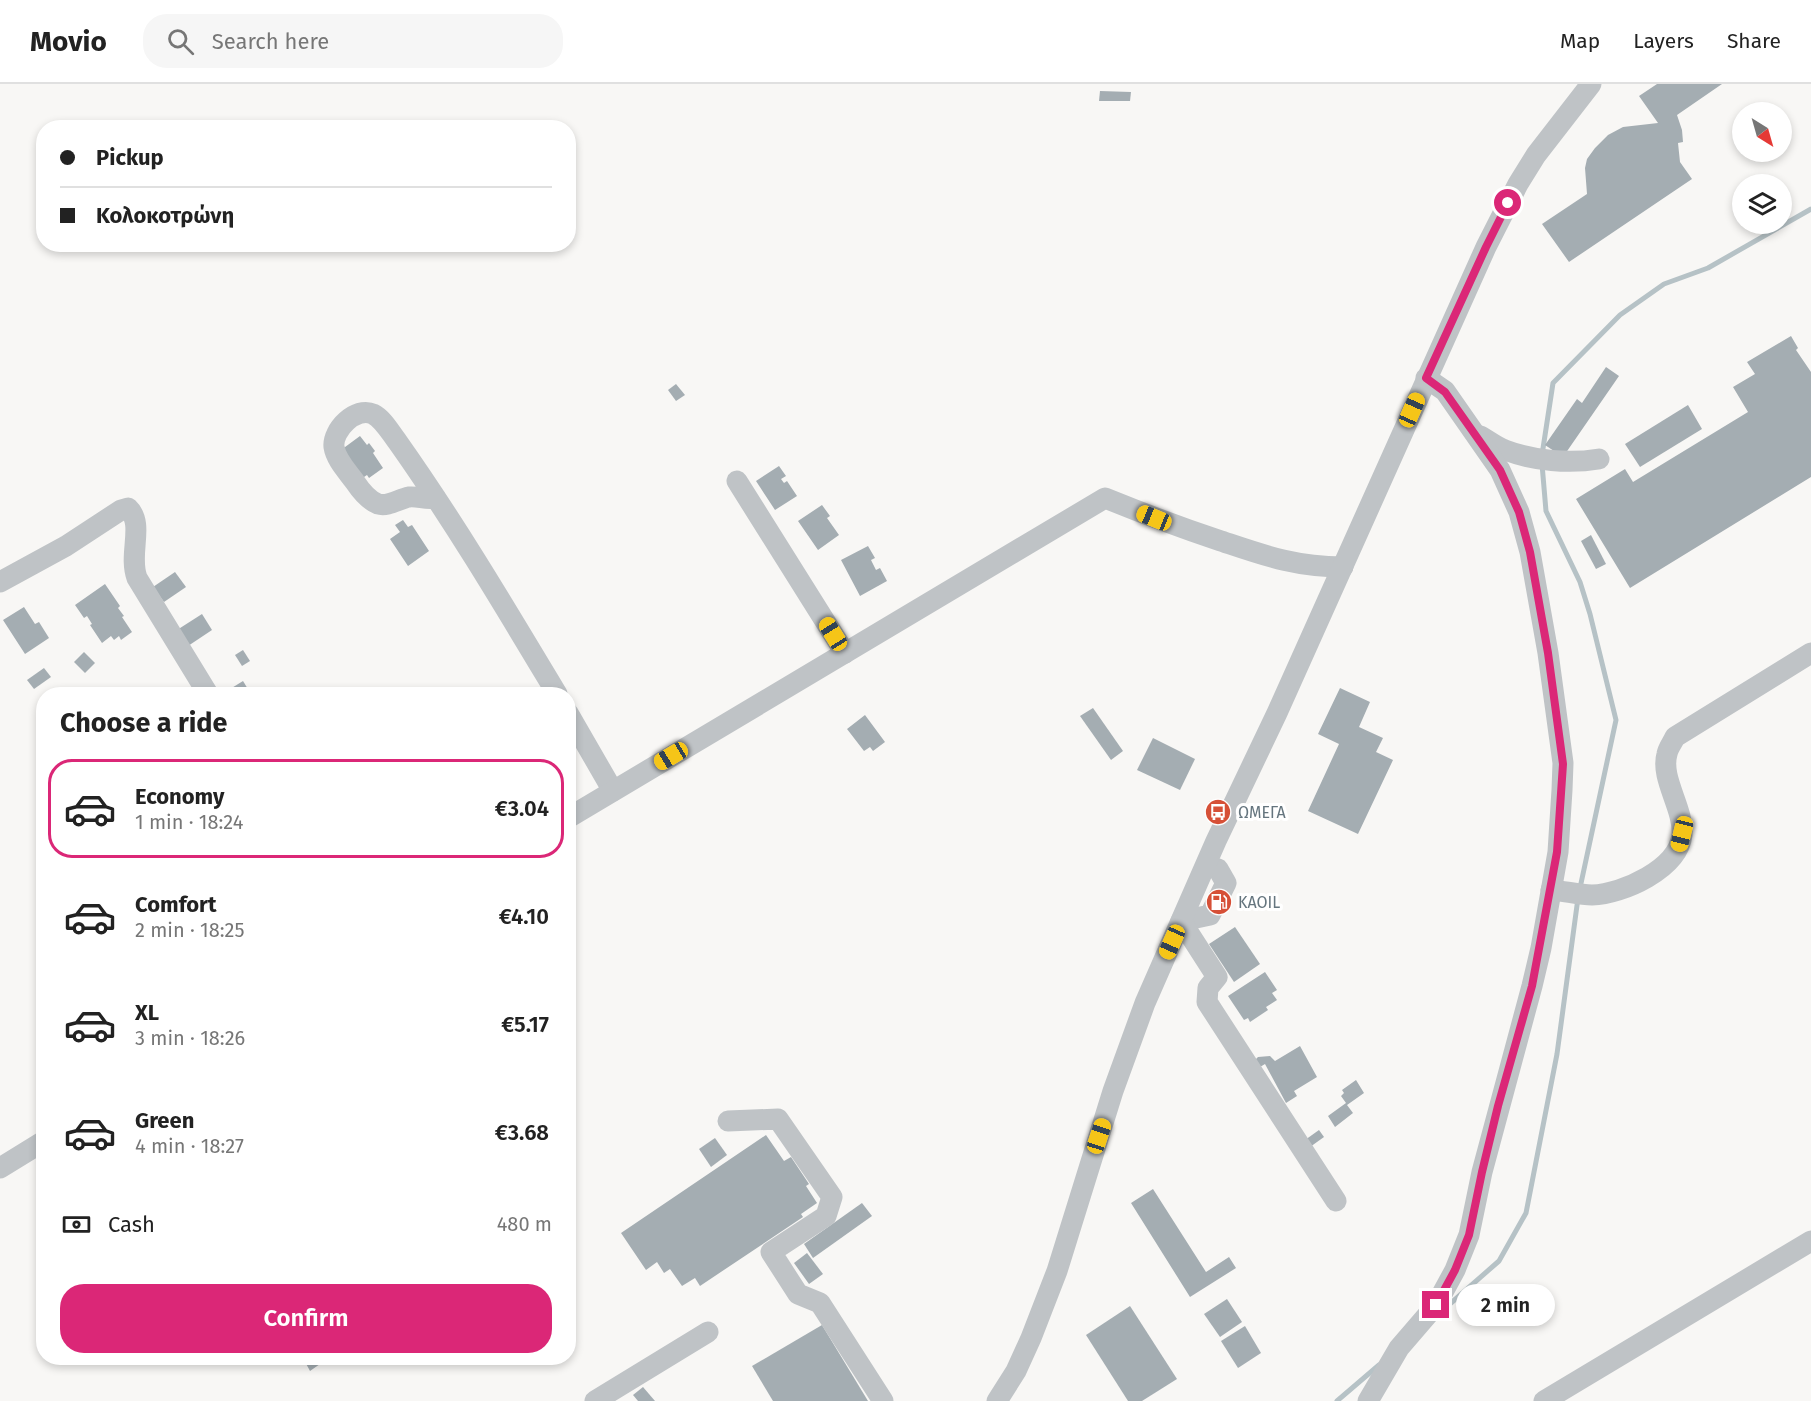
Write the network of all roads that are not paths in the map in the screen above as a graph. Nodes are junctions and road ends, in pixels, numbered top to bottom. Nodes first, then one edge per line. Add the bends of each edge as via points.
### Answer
1 (1591, 84) edge
2 (1426, 378) junction
3 (1472, 431) junction
4 (1599, 459) dead end
5 (737, 481) dead end
6 (436, 498) junction
7 (1343, 567) junction
8 (0, 582) edge
9 (845, 653) junction
10 (1811, 653) edge
11 (204, 687) edge
12 (553, 687) edge
13 (576, 727) edge
14 (613, 791) junction
15 (576, 813) edge
16 (1218, 869) dead end
17 (1551, 890) junction
18 (1188, 920) junction
19 (728, 1120) dead end
20 (36, 1146) edge
21 (0, 1168) edge
22 (1336, 1201) dead end
23 (1811, 1241) edge
24 (708, 1332) dead end
25 (596, 1401) edge
26 (883, 1401) edge
27 (997, 1401) edge
28 (1368, 1401) edge
29 (1544, 1401) edge

1 - 2 street via 1550,134 1518,184
2 - 3 street via 1445,392
2 - 7 street
3 - 4 street via 1504,450 1532,457 1578,462
3 - 17 street via 1500,470 1519,512 1548,653 1563,764
5 - 9 street
6 - 6 street via 376,416 358,414 342,426 335,438 335,452 370,500 382,504 406,498
6 - 12 street
7 - 9 street via 1282,561 1105,498
7 - 18 street via 1216,841
8 - 11 street via 128,508 136,527 133,562 137,578
9 - 14 street
10 - 17 street via 1675,737 1666,755 1682,834 1679,846 1659,871 1622,888 1594,895
13 - 14 street
14 - 15 street
16 - 18 street via 1226,883 1210,915
17 - 28 street via 1532,986 1498,1106 1469,1235 1436,1305 1400,1348
18 - 22 street via 1217,977 1208,988 1207,1002
18 - 27 street via 1145,1003 1057,1271 1016,1371
19 - 26 street via 777,1119 832,1197 826,1216 771,1252 798,1294 820,1303
20 - 21 street
23 - 29 street
24 - 25 street

